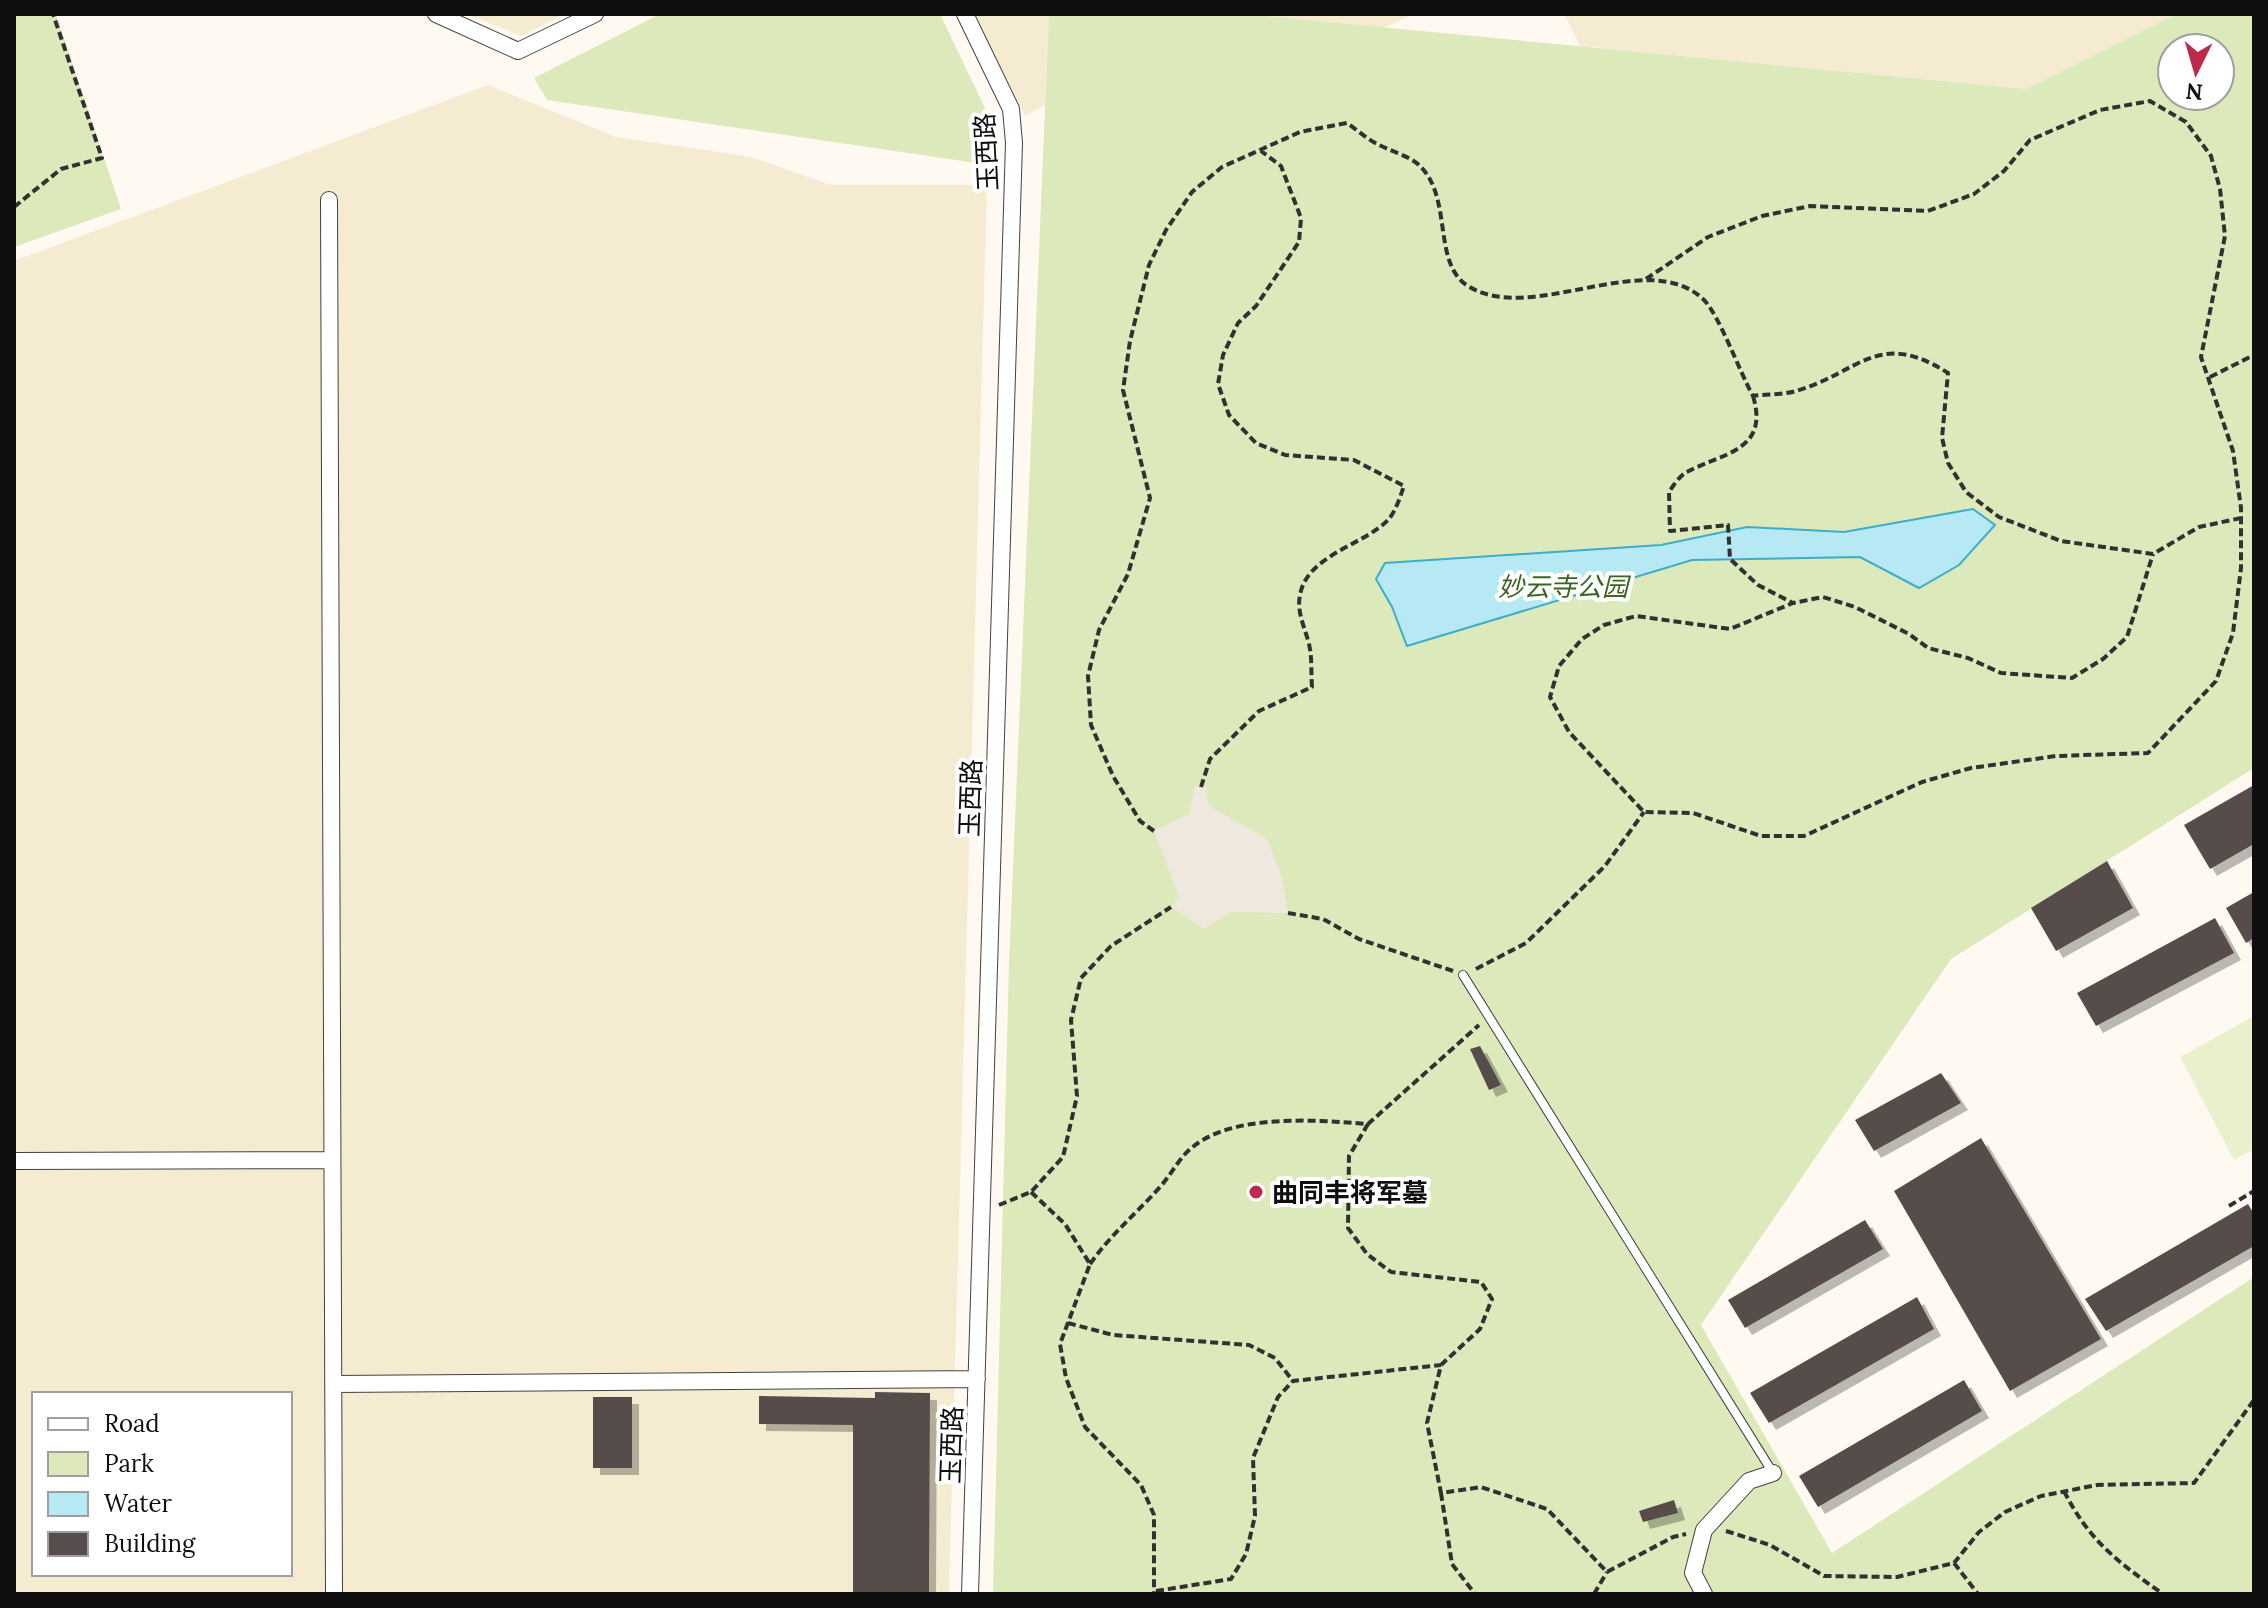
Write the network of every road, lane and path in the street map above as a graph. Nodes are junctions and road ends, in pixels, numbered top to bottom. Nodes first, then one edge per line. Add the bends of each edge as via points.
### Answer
1 (53, 14) edge
2 (436, 14) edge
3 (595, 14) edge
4 (965, 14) edge
5 (1261, 151) junction
6 (329, 200) dead end
7 (14, 207) edge
8 (1646, 279) junction
9 (2254, 355) edge
10 (2210, 377) junction
11 (1753, 396) junction
12 (2241, 518) junction
13 (2153, 554) junction
14 (1793, 603) junction
15 (1201, 787) dead end
16 (1644, 812) junction
17 (1154, 831) dead end
18 (1171, 907) dead end
19 (1288, 913) dead end
20 (1463, 975) junction
21 (1489, 1016) junction
22 (1368, 1124) junction
23 (332, 1160) junction
24 (14, 1161) edge
25 (2254, 1191) edge
26 (1031, 1192) junction
27 (2229, 1206) dead end
28 (982, 1211) junction
29 (1090, 1264) junction
30 (1067, 1323) junction
31 (1441, 1365) junction
32 (977, 1379) junction
33 (1293, 1381) junction
34 (333, 1384) junction
35 (2254, 1400) edge
36 (1773, 1473) joint
37 (2064, 1491) junction
38 (1441, 1493) junction
39 (1704, 1530) junction
40 (1954, 1563) junction
41 (1607, 1572) junction
42 (1155, 1592) edge
43 (334, 1594) edge
44 (970, 1594) edge
45 (1475, 1594) edge
46 (1594, 1594) edge
47 (1704, 1594) edge
48 (1978, 1594) edge
49 (2163, 1594) edge

1 - 7 path via 102,158 61,169
2 - 3 street via 518,51
4 - 28 street, 玉西路 via 1011,109 1014,143
5 - 8 path via 1300,132 1347,123 1419,164 1436,188 1450,267 1466,286 1499,298
5 - 15 path via 1281,166 1301,218 1299,242 1256,306 1238,323 1223,355 1218,384 1229,415 1256,443 1285,455 1354,460 1404,486 1391,517 1315,569 1300,593 1312,687 1259,711 1210,759
5 - 17 path via 1222,167 1192,192 1149,265 1130,341 1123,390 1150,498 1128,574 1099,630 1088,676 1091,725 1113,776 1140,821
6 - 23 street
8 - 10 path via 1708,237 1762,216 1810,206 1928,211 1974,194 2004,171 2030,140 2100,110 2150,101 2186,122 2211,156 2220,189 2225,236 2201,357
8 - 11 path via 1703,299
9 - 10 path
10 - 12 path via 2233,451
11 - 13 path via 1796,391 1875,354 1928,360 1948,373 1942,438 1948,463 1966,492 1999,517 2061,541
11 - 14 path via 1758,413 1750,439 1716,463 1683,474 1669,492 1670,531 1728,525 1730,559 1758,585
12 - 13 path via 2199,527
12 - 16 path via 2233,633 2216,681 2148,753 2056,756 1971,768 1922,782 1804,836 1761,836 1693,813
13 - 14 path via 2127,637 2072,678 2001,673 1928,648 1836,600
14 - 16 path via 1730,629 1636,616 1604,625 1582,639 1559,666 1550,697 1569,732
16 - 20 path via 1605,866 1526,943
18 - 26 path via 1111,946 1081,978 1071,1020 1077,1096 1063,1157
19 - 20 path via 1323,919 1359,939
20 - 21 lane
21 - 22 path
21 - 36 lane
22 - 29 path via 1306,1119 1216,1133 1187,1152
22 - 31 path via 1349,1156 1348,1228 1367,1254 1391,1272 1481,1282 1492,1299 1480,1329
23 - 24 street
23 - 34 street
25 - 27 path
26 - 28 path
26 - 29 path via 1065,1224
28 - 32 street, 玉西路
29 - 30 path
30 - 33 path via 1113,1335 1249,1345 1275,1358
30 - 42 path via 1060,1344 1066,1378 1085,1427 1141,1485 1154,1515
31 - 33 path
31 - 38 path via 1427,1423
32 - 34 street
32 - 44 street, 玉西路
33 - 42 path via 1278,1397 1253,1458 1255,1516 1246,1554 1231,1579
34 - 43 street
35 - 37 path via 2194,1483
36 - 39 street via 1749,1481
37 - 40 path via 2005,1512 1979,1532
37 - 49 path via 2080,1523 2107,1553
38 - 41 path via 1481,1487 1547,1509
38 - 45 path via 1452,1564
39 - 40 path via 1736,1532 1770,1545 1824,1576 1897,1577
39 - 41 path via 1673,1537
39 - 47 street via 1693,1573
40 - 48 path
41 - 46 path

